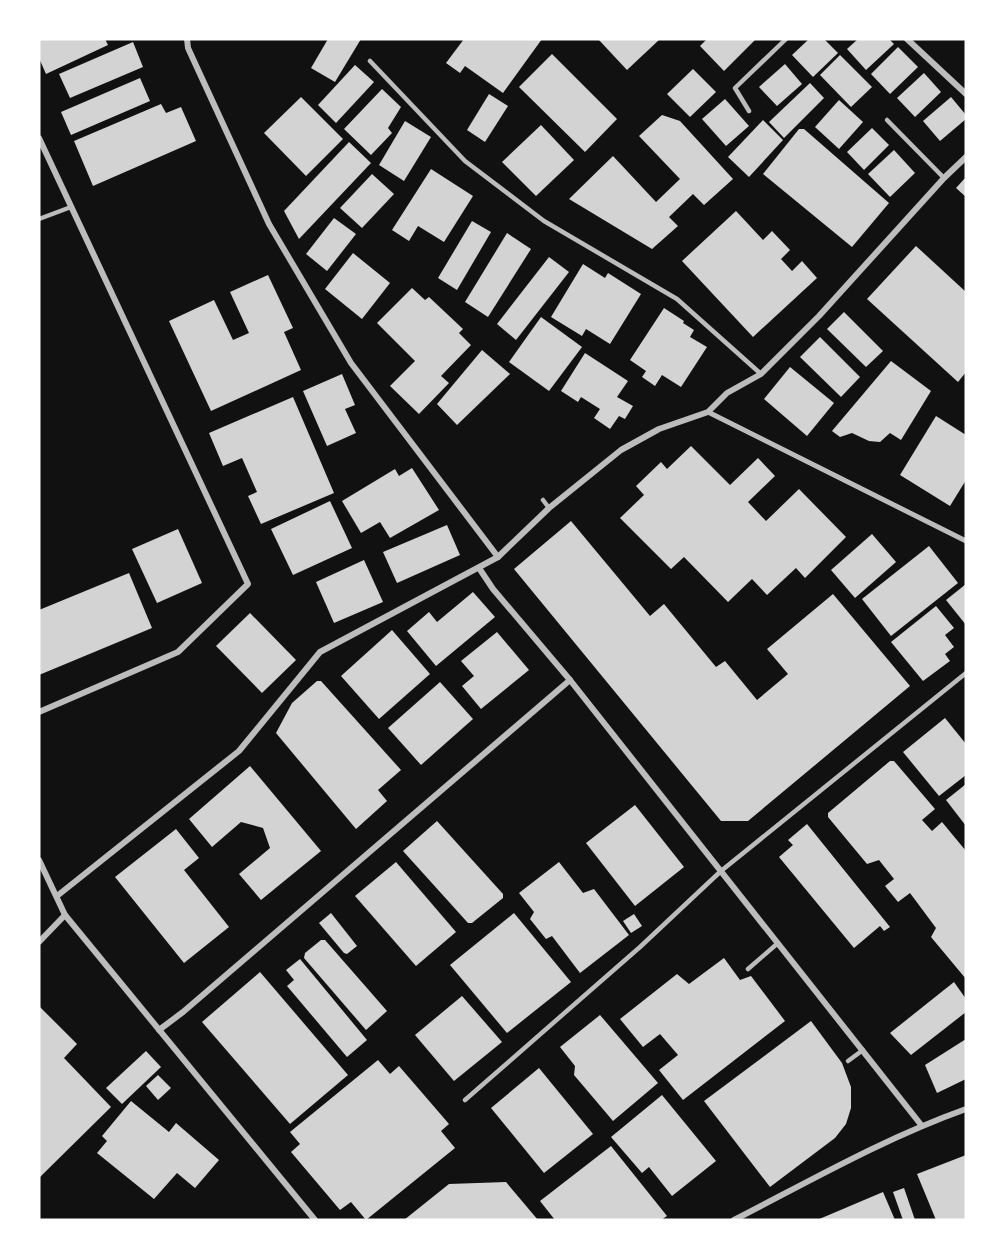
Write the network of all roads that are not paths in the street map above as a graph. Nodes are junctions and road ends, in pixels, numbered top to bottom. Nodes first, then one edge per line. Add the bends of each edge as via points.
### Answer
1 (187, 39) edge
2 (786, 39) edge
3 (908, 39) edge
4 (370, 61) dead end
5 (966, 94) edge
6 (749, 111) dead end
7 (887, 120) dead end
8 (39, 138) edge
9 (966, 157) edge
10 (944, 178) junction
11 (71, 207) junction
12 (39, 219) edge
13 (761, 374) junction
14 (708, 412) junction
15 (543, 500) dead end
16 (549, 508) junction
17 (966, 541) edge
18 (498, 557) junction
19 (479, 568) junction
20 (966, 673) edge
21 (570, 680) junction
22 (39, 712) edge
23 (39, 860) edge
24 (721, 870) junction
25 (57, 896) junction
26 (65, 915) junction
27 (39, 942) edge
28 (778, 943) junction
29 (748, 969) dead end
30 (159, 1030) junction
31 (863, 1050) junction
32 (848, 1061) dead end
33 (465, 1100) dead end
34 (966, 1109) edge
35 (922, 1126) junction
36 (315, 1220) edge
37 (734, 1220) edge

1 - 18 street via 269,224 351,363
2 - 6 lane via 735,88
3 - 5 street
4 - 13 lane via 465,161 544,221 676,298
7 - 10 lane
8 - 11 street
9 - 10 street
10 - 13 street
11 - 12 lane
11 - 22 street via 248,584 178,652
13 - 14 street via 727,393
14 - 16 street via 659,429 621,450
14 - 17 street
15 - 16 lane
16 - 18 street
18 - 19 street
19 - 21 street
19 - 25 street via 320,652 239,751
20 - 24 lane
21 - 24 street
21 - 30 street
23 - 25 street
24 - 28 street
24 - 33 lane via 640,947
25 - 26 street
26 - 27 street
26 - 30 street
28 - 29 lane
28 - 31 street
30 - 36 street
31 - 32 lane
31 - 35 street
34 - 35 street
35 - 37 street

